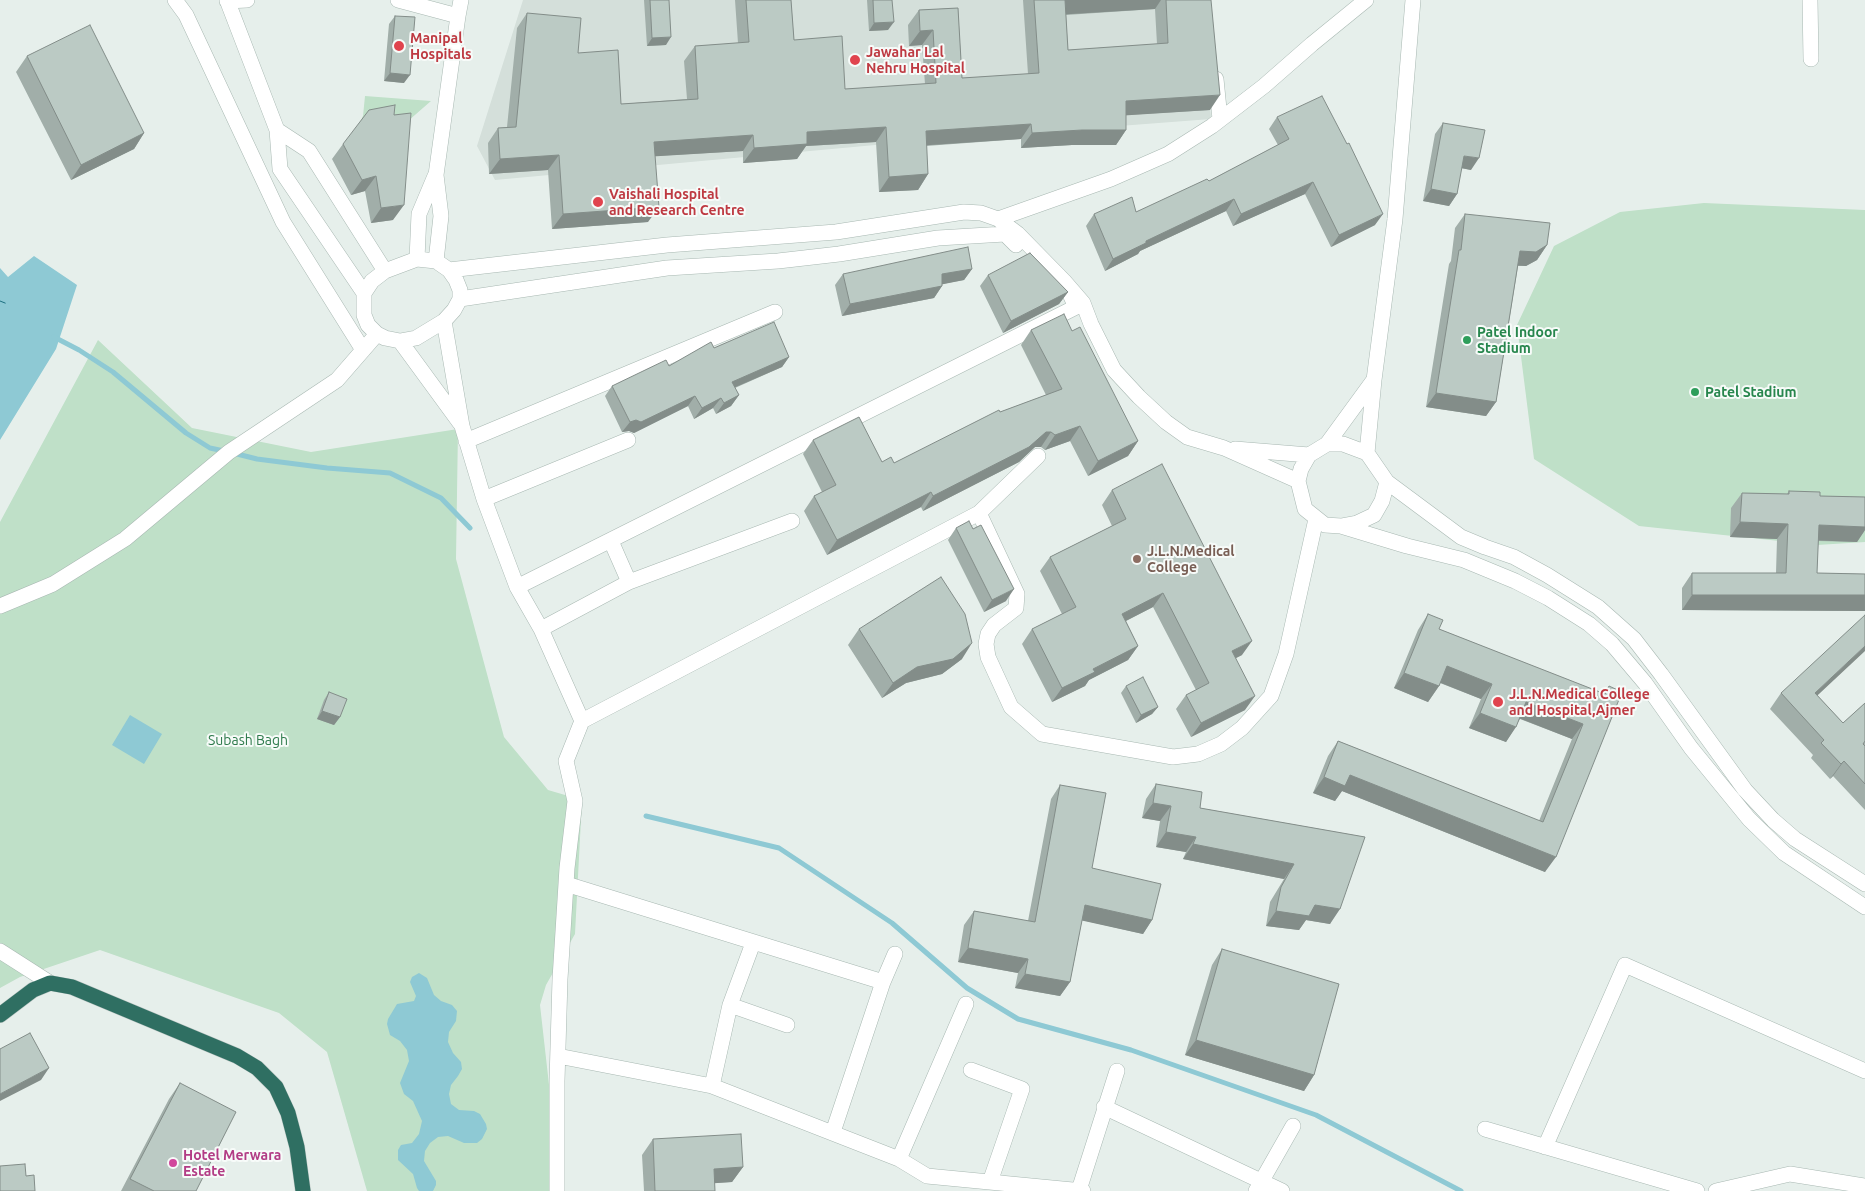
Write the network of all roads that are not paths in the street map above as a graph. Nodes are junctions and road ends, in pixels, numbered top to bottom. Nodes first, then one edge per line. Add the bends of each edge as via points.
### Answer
1 (175, 0) edge
2 (247, 0) edge
3 (398, 0) edge
4 (461, 0) edge
5 (1366, 0) edge
6 (1413, 0) edge
7 (1810, 0) edge
8 (227, 1) edge
9 (458, 16) junction
10 (1811, 59) dead end
11 (1214, 64) edge
12 (1220, 120) junction
13 (277, 130) junction
14 (436, 175) junction
15 (998, 219) junction
16 (836, 232) junction
17 (667, 245) junction
18 (839, 254) junction
19 (417, 259) junction
20 (443, 265) junction
21 (667, 268) junction
22 (385, 271) junction
23 (1064, 281) junction
24 (364, 293) junction
25 (460, 299) junction
26 (1076, 307) junction
27 (775, 312) dead end
28 (444, 321) junction
29 (1091, 324) junction
30 (376, 334) junction
31 (400, 341) junction
32 (363, 350) junction
33 (1374, 380) junction
34 (462, 426) junction
35 (628, 440) dead end
36 (466, 441) junction
37 (1327, 444) junction
38 (1224, 448) junction
39 (1367, 453) junction
40 (1308, 454) junction
41 (1038, 456) edge
42 (1298, 481) junction
43 (1387, 482) junction
44 (484, 499) junction
45 (978, 513) junction
46 (1316, 519) junction
47 (792, 521) dead end
48 (1341, 526) junction
49 (612, 541) junction
50 (629, 582) junction
51 (517, 587) junction
52 (0, 606) edge
53 (541, 630) junction
54 (582, 720) junction
55 (566, 884) junction
56 (1865, 884) edge
57 (1865, 907) edge
58 (753, 943) junction
59 (0, 951) edge
60 (895, 954) dead end
61 (883, 982) junction
62 (50, 983) junction
63 (966, 1004) dead end
64 (730, 1005) junction
65 (0, 1015) edge
66 (787, 1025) dead end
67 (558, 1056) junction
68 (971, 1070) dead end
69 (1116, 1071) dead end
70 (1865, 1071) edge
71 (712, 1086) junction
72 (1104, 1107) junction
73 (1293, 1126) dead end
74 (1485, 1129) dead end
75 (833, 1132) junction
76 (1545, 1147) junction
77 (899, 1160) junction
78 (927, 1176) junction
79 (990, 1182) junction
80 (1259, 1186) edge
81 (1865, 1186) edge
82 (1081, 1190) edge
83 (303, 1191) edge
84 (557, 1191) edge
85 (928, 1191) edge
86 (1282, 1191) edge
87 (1697, 1191) edge
88 (1716, 1191) edge

1 - 32 street via 190,23 283,222
2 - 8 street
3 - 9 street
4 - 9 street
5 - 12 street
6 - 33 street via 1395,220
7 - 10 street
8 - 13 street
9 - 14 street
11 - 12 street
12 - 15 street via 1168,154 1111,179
13 - 22 street via 309,151
13 - 24 street via 280,169
14 - 19 street via 419,214
14 - 20 street
15 - 16 street via 964,212
15 - 23 street via 1018,234
16 - 17 street
16 - 18 street
17 - 20 street
17 - 21 street
18 - 21 street
18 - 26 street via 938,238 1005,234
19 - 20 street
19 - 22 street
20 - 25 street via 456,280
21 - 25 street
22 - 24 street
23 - 26 street
23 - 29 street via 1083,303
24 - 30 street via 364,315
25 - 28 street
26 - 29 street
26 - 49 street
27 - 36 street
28 - 31 street via 416,338
28 - 34 street
29 - 38 street via 1114,370 1139,397 1187,437
30 - 31 street
30 - 32 street
31 - 34 street
32 - 52 street via 337,380 229,452 125,538 52,584
33 - 37 street
33 - 39 street
34 - 36 street
35 - 44 street
36 - 44 street
37 - 39 street via 1343,444
37 - 40 street
38 - 40 street
38 - 42 street
39 - 43 street
40 - 42 street
41 - 45 street
42 - 46 street via 1305,509
43 - 48 street via 1374,515
43 - 56 street via 1462,537 1514,557 1598,608 1634,639 1745,790 1773,820 1824,859
44 - 51 street
45 - 46 street via 1017,594 1016,608 994,626 986,644 988,657 1011,707 1042,734 1173,757 1198,754 1221,744 1242,728 1271,696 1286,654
45 - 54 street
46 - 48 street via 1325,525
47 - 50 street
48 - 57 street via 1464,560 1515,581 1589,624 1612,644 1645,683 1691,748 1749,819 1784,853
49 - 50 street
49 - 51 street
50 - 53 street
51 - 53 street
53 - 54 street
54 - 55 street via 566,761 575,801
55 - 58 street
55 - 67 street
58 - 61 street
58 - 64 street
59 - 62 street
60 - 61 street
61 - 75 street
62 - 65 highway via 33,990
62 - 83 highway via 72,987 192,1036 257,1068 276,1087 288,1113
63 - 77 street
64 - 66 street
64 - 71 street
67 - 71 street
67 - 84 street
68 - 79 street via 1022,1089
69 - 72 street
70 - 76 street via 1625,965
71 - 75 street
72 - 80 street
72 - 82 street
73 - 80 street
74 - 76 street
75 - 77 street
76 - 87 street
77 - 78 street
78 - 79 street
78 - 85 street
79 - 82 street
80 - 86 street
81 - 88 street via 1790,1174

